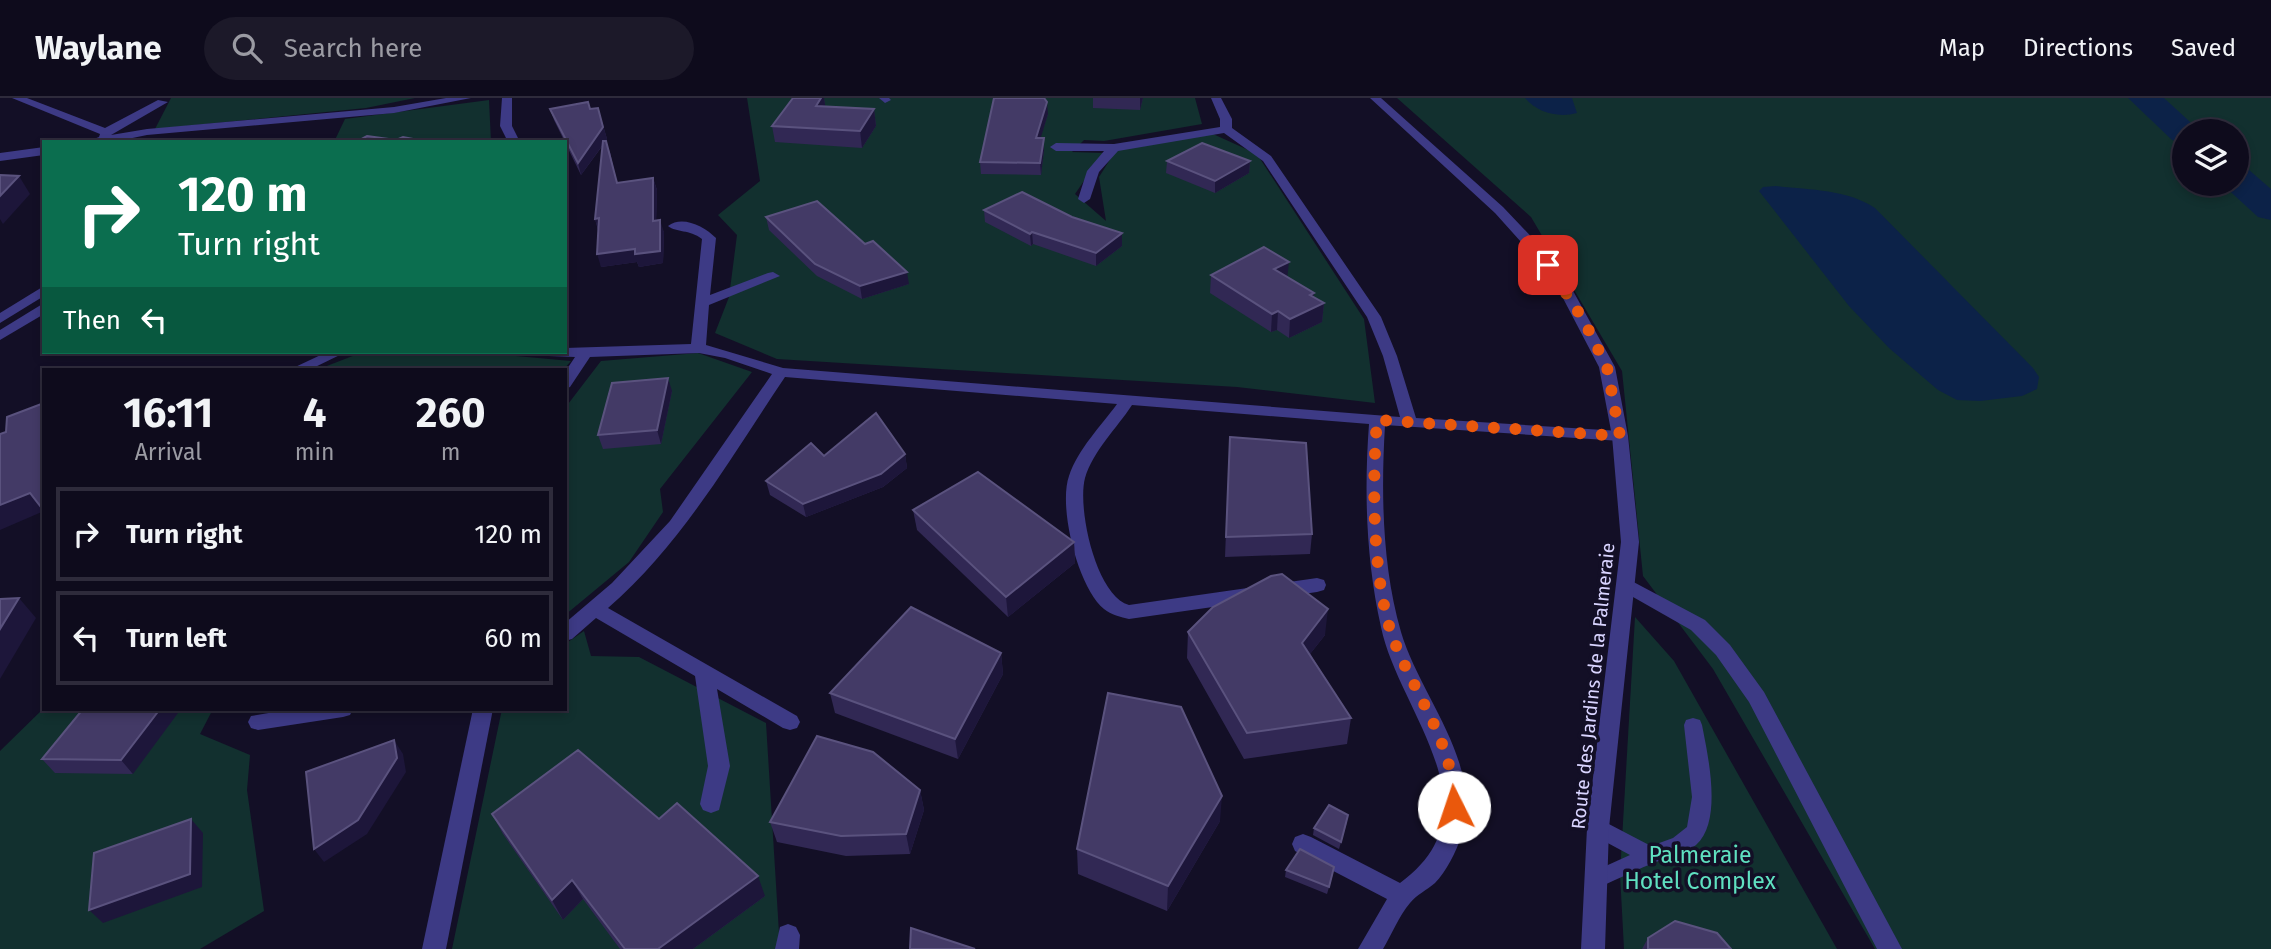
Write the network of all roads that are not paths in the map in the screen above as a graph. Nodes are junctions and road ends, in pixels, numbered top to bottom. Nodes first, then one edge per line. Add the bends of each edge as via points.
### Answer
1 (17, 98) edge
2 (466, 98) edge
3 (507, 98) edge
4 (1216, 98) edge
5 (1375, 98) edge
6 (163, 100) edge
7 (432, 100) edge
8 (1226, 129) junction
9 (105, 138) edge
10 (145, 139) edge
11 (513, 140) edge
12 (1056, 147) dead end
13 (1114, 148) junction
14 (42, 151) edge
15 (0, 157) edge
16 (1084, 199) dead end
17 (674, 226) dead end
18 (773, 276) dead end
19 (40, 295) edge
20 (704, 302) junction
21 (2, 312) edge
22 (37, 319) edge
23 (0, 336) edge
24 (698, 349) junction
25 (334, 354) edge
26 (567, 354) edge
27 (584, 355) junction
28 (301, 368) edge
29 (781, 372) junction
30 (567, 381) edge
31 (1128, 400) junction
32 (1377, 420) junction
33 (1409, 422) junction
34 (1620, 436) junction
35 (1626, 584) junction
36 (1317, 585) dead end
37 (595, 609) junction
38 (567, 632) edge
39 (704, 672) junction
40 (330, 711) edge
41 (482, 711) edge
42 (258, 722) dead end
43 (790, 722) dead end
44 (1693, 725) dead end
45 (711, 804) dead end
46 (1598, 828) junction
47 (1303, 844) dead end
48 (1650, 855) junction
49 (1595, 880) junction
50 (1402, 895) junction
51 (434, 949) edge
52 (1370, 949) edge
53 (1593, 949) edge
54 (1891, 949) edge

1 - 9 street
2 - 7 street
3 - 11 street via 506,126
4 - 8 street
5 - 34 street, Route des Jardins de la Palmeraie via 1499,210 1560,281 1607,367
6 - 9 street
6 - 10 street
7 - 10 street via 394,110 183,131
8 - 13 street
8 - 33 street via 1267,159 1374,317 1391,356
9 - 10 street
12 - 13 street
13 - 16 street via 1093,171
14 - 15 street
17 - 20 street via 695,227 709,238
18 - 20 street
19 - 21 street
20 - 24 street
21 - 22 street
22 - 23 street
24 - 27 street
24 - 29 street
25 - 28 street
26 - 27 street
27 - 30 street
29 - 31 street
29 - 37 street via 676,525
31 - 32 street
31 - 36 street via 1077,476 1073,497 1076,523 1105,600 1115,609 1129,612
32 - 33 street
32 - 50 street via 1373,483 1383,596 1392,635 1443,745 1455,785 1453,830 1433,870
33 - 34 street
34 - 35 street, Route des Jardins de la Palmeraie via 1630,542
35 - 46 street, Route des Jardins de la Palmeraie
35 - 54 street via 1698,625 1723,650 1750,688
37 - 38 street
37 - 39 street
39 - 43 street
39 - 45 street via 719,766
40 - 42 street
41 - 51 street
44 - 48 lane via 1701,813 1695,833 1678,846
46 - 48 lane
46 - 49 street, Route des Jardins de la Palmeraie
47 - 50 street
48 - 49 lane
49 - 53 street, Route des Jardins de la Palmeraie
50 - 52 street

